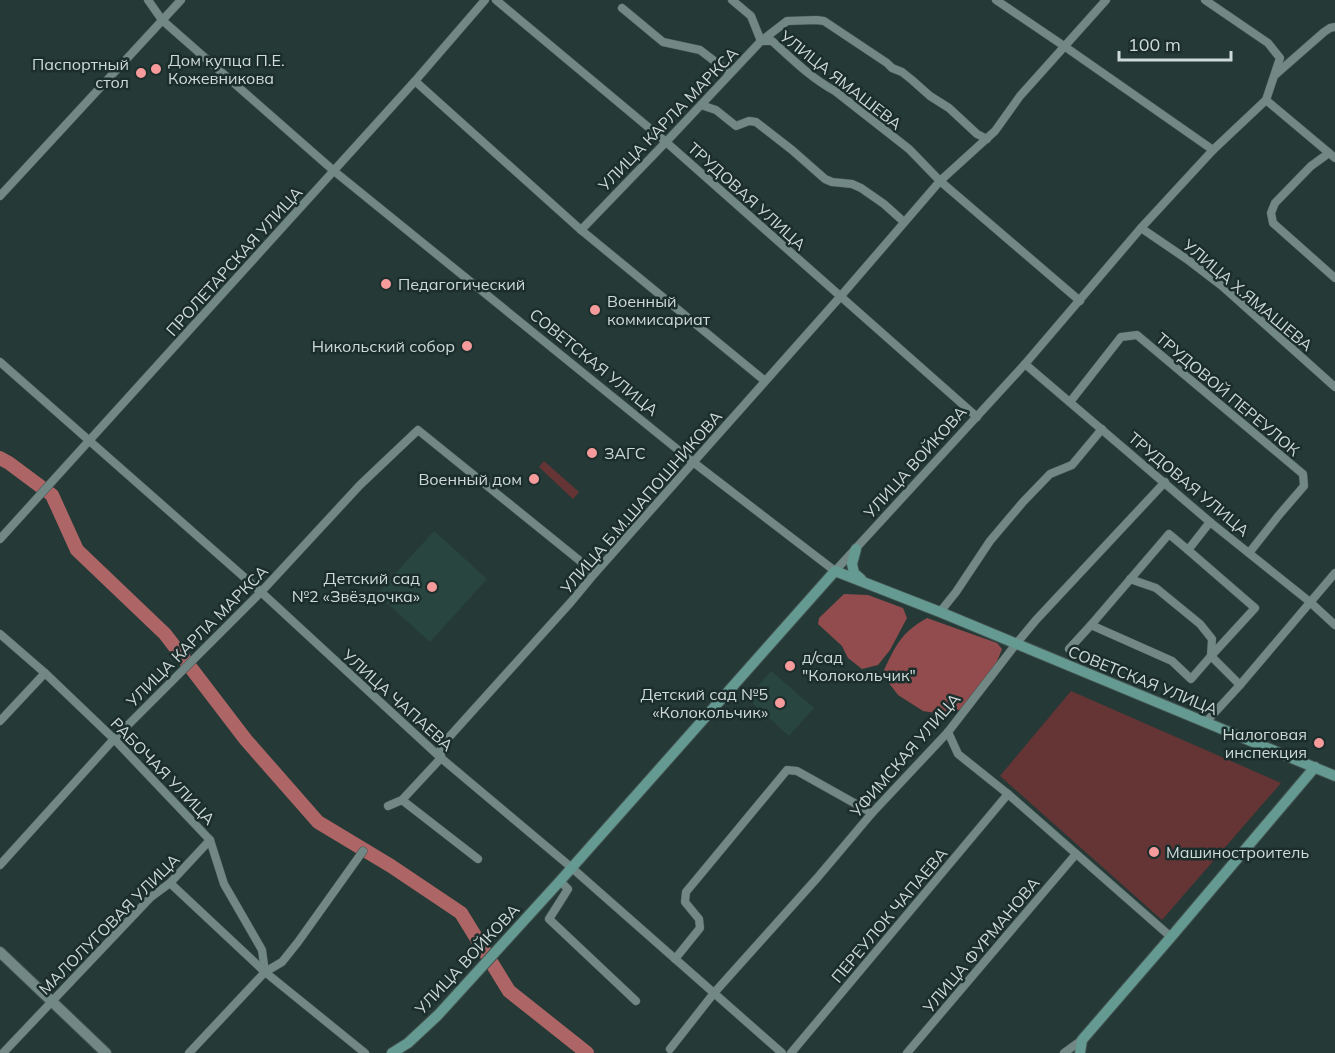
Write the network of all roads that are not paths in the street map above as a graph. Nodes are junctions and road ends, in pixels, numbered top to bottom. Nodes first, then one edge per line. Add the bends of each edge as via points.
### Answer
1 (148, 0) edge
2 (181, 0) edge
3 (485, 0) edge
4 (496, 0) edge
5 (732, 0) edge
6 (996, 0) edge
7 (1106, 0) edge
8 (1205, 0) edge
9 (622, 8) dead end
10 (162, 20) junction
11 (1335, 27) edge
12 (777, 29) joint
13 (761, 41) junction
14 (1064, 46) junction
15 (730, 73) junction
16 (1274, 76) junction
17 (415, 81) junction
18 (1266, 100) junction
19 (701, 105) junction
20 (987, 139) junction
21 (666, 142) junction
22 (1213, 150) junction
23 (1332, 156) edge
24 (334, 171) junction
25 (940, 181) junction
26 (0, 196) edge
27 (904, 222) junction
28 (1141, 228) junction
29 (581, 230) junction
30 (1335, 278) edge
31 (840, 297) junction
32 (1080, 301) junction
33 (0, 362) edge
34 (1025, 364) junction
35 (765, 381) junction
36 (1335, 387) edge
37 (1070, 402) junction
38 (977, 417) junction
39 (1102, 429) junction
40 (90, 440) junction
41 (693, 462) junction
42 (1165, 482) junction
43 (1210, 522) junction
44 (0, 539) edge
45 (856, 549) junction
46 (1188, 550) junction
47 (1250, 553) junction
48 (835, 571) junction
49 (595, 573) junction
50 (1335, 573) edge
51 (1130, 579) junction
52 (866, 583) junction
53 (261, 592) junction
54 (815, 596) junction
55 (1310, 602) junction
56 (940, 612) junction
57 (1091, 625) junction
58 (1335, 625) edge
59 (0, 634) edge
60 (1016, 644) junction
61 (1069, 649) dead end
62 (1211, 656) junction
63 (45, 673) junction
64 (1240, 685) junction
65 (2, 716) edge
66 (1206, 722) junction
67 (948, 732) junction
68 (114, 739) junction
69 (441, 758) junction
70 (1316, 767) junction
71 (1335, 776) edge
72 (1008, 794) junction
73 (402, 800) junction
74 (388, 806) dead end
75 (872, 813) junction
76 (210, 840) junction
77 (363, 850) dead end
78 (1076, 854) junction
79 (478, 859) dead end
80 (0, 865) edge
81 (572, 868) junction
82 (560, 881) junction
83 (170, 883) junction
84 (1171, 937) junction
85 (0, 952) edge
86 (675, 959) junction
87 (265, 972) junction
88 (714, 993) junction
89 (51, 1001) junction
90 (636, 1001) dead end
91 (1082, 1040) junction
92 (670, 1049) dead end
93 (3, 1053) edge
94 (106, 1053) edge
95 (189, 1053) edge
96 (365, 1053) edge
97 (392, 1053) edge
98 (782, 1053) edge
99 (791, 1053) edge
100 (907, 1053) edge
101 (1064, 1053) edge
102 (1080, 1053) edge

1 - 10 street, СОВЕТСКАЯ УЛИЦА
2 - 10 street
3 - 17 street, ПРОЛЕТАРСКАЯ УЛИЦА
4 - 21 street, ТРУДОВАЯ УЛИЦА
5 - 13 street, УЛИЦА ЯМАШЕВА via 751,16
6 - 14 street
7 - 14 street, УЛИЦА Б.М.ШАПОШНИКОВА
8 - 16 street, УЛИЦА ВОЙКОВА via 1268,43 1280,58
9 - 15 street via 663,42 700,50
10 - 24 street, СОВЕТСКАЯ УЛИЦА
10 - 26 street
11 - 16 street
12 - 13 street, УЛИЦА КАРЛА МАРКСА
12 - 20 street, УЛИЦА ЯМАШЕВА via 787,21 824,21 902,72
13 - 15 street, УЛИЦА КАРЛА МАРКСА
13 - 25 street, УЛИЦА ЯМАШЕВА via 772,41 909,149
14 - 20 street, УЛИЦА Б.М.ШАПОШНИКОВА
14 - 22 street
15 - 19 street, УЛИЦА КАРЛА МАРКСА
16 - 18 street, УЛИЦА ВОЙКОВА
17 - 24 street, ПРОЛЕТАРСКАЯ УЛИЦА
17 - 29 street
18 - 22 street, УЛИЦА ВОЙКОВА
18 - 23 street
19 - 21 street, УЛИЦА КАРЛА МАРКСА
19 - 27 street via 716,110 736,126 756,122 825,179 861,188
20 - 25 street, УЛИЦА Б.М.ШАПОШНИКОВА
21 - 29 street, УЛИЦА КАРЛА МАРКСА
21 - 31 street, ТРУДОВАЯ УЛИЦА
22 - 28 street, УЛИЦА ВОЙКОВА
23 - 30 street via 1311,166 1275,203 1271,213 1274,223
24 - 40 street, ПРОЛЕТАРСКАЯ УЛИЦА
24 - 41 street, СОВЕТСКАЯ УЛИЦА
25 - 27 street, УЛИЦА Б.М.ШАПОШНИКОВА
25 - 32 street
27 - 31 street, УЛИЦА Б.М.ШАПОШНИКОВА
28 - 32 street, УЛИЦА ВОЙКОВА
28 - 36 street, УЛИЦА Х.ЯМАШЕВА via 1222,286
29 - 35 street
31 - 35 street, УЛИЦА Б.М.ШАПОШНИКОВА
31 - 38 street, ТРУДОВАЯ УЛИЦА
32 - 34 street, УЛИЦА ВОЙКОВА
33 - 40 street, УЛИЦА ЧАПАЕВА
34 - 37 street, ТРУДОВАЯ УЛИЦА
34 - 38 street, УЛИЦА ВОЙКОВА
35 - 41 street, УЛИЦА Б.М.ШАПОШНИКОВА
37 - 39 street, ТРУДОВАЯ УЛИЦА
37 - 47 street, ТРУДОВОЙ ПЕРЕУЛОК via 1121,337 1137,335 1303,474 1304,486
38 - 45 street, УЛИЦА ВОЙКОВА
39 - 42 street, ТРУДОВАЯ УЛИЦА
39 - 56 street via 1072,465 1050,474 1023,502
40 - 44 street, ПРОЛЕТАРСКАЯ УЛИЦА
40 - 53 street, УЛИЦА ЧАПАЕВА
41 - 48 street, СОВЕТСКАЯ УЛИЦА
41 - 49 street, УЛИЦА Б.М.ШАПОШНИКОВА
42 - 43 street, ТРУДОВАЯ УЛИЦА
42 - 60 street, УФИМСКАЯ УЛИЦА
43 - 46 street
43 - 47 street, ТРУДОВАЯ УЛИЦА
45 - 48 street, УЛИЦА ВОЙКОВА
45 - 52 main road via 854,573
46 - 51 street via 1170,534
46 - 62 street via 1255,608
47 - 55 street, ТРУДОВАЯ УЛИЦА
48 - 52 main road, СОВЕТСКАЯ УЛИЦА
48 - 54 main road, УЛИЦА ВОЙКОВА
49 - 53 street, УЛИЦА КАРЛА МАРКСА via 418,430 360,485
49 - 69 street, УЛИЦА Б.М.ШАПОШНИКОВА via 441,746
50 - 55 street
51 - 57 street
51 - 62 street via 1156,588 1200,624 1212,639
52 - 54 main road via 844,580
52 - 56 main road, СОВЕТСКАЯ УЛИЦА
53 - 68 street, УЛИЦА КАРЛА МАРКСА
53 - 69 street, УЛИЦА ЧАПАЕВА
54 - 81 main road, УЛИЦА ВОЙКОВА
55 - 58 street, ТРУДОВАЯ УЛИЦА
55 - 64 street
56 - 60 main road, СОВЕТСКАЯ УЛИЦА
57 - 61 street
57 - 62 street via 1172,661 1191,679
59 - 63 street, РАБОЧАЯ УЛИЦА
60 - 66 main road, СОВЕТСКАЯ УЛИЦА
60 - 67 street, УФИМСКАЯ УЛИЦА
62 - 64 street
63 - 65 street
63 - 68 street, РАБОЧАЯ УЛИЦА
64 - 66 street
66 - 70 main road, СОВЕТСКАЯ УЛИЦА
67 - 72 street via 958,754
67 - 75 street, УФИМСКАЯ УЛИЦА
68 - 76 street, РАБОЧАЯ УЛИЦА
68 - 80 street, УЛИЦА КАРЛА МАРКСА
69 - 73 street, УЛИЦА Б.М.ШАПОШНИКОВА
69 - 81 street, УЛИЦА ЧАПАЕВА
70 - 71 main road, СОВЕТСКАЯ УЛИЦА
70 - 84 main road
72 - 78 street
72 - 99 street, ПЕРЕУЛОК ЧАПАЕВА
73 - 74 street, УЛИЦА Б.М.ШАПОШНИКОВА
73 - 79 street
75 - 86 street via 797,771 787,770 686,892 685,902 699,919 700,928
75 - 88 street, УФИМСКАЯ УЛИЦА
76 - 83 street, МАЛОЛУГОВАЯ УЛИЦА
76 - 87 street, РАБОЧАЯ УЛИЦА via 224,884 262,950
77 - 87 street via 282,962
78 - 84 street
78 - 100 street, УЛИЦА ФУРМАНОВА
81 - 82 main road, УЛИЦА ВОЙКОВА
81 - 86 street, УЛИЦА ЧАПАЕВА
82 - 90 street via 568,889 549,919
82 - 97 main road, УЛИЦА ВОЙКОВА via 430,1022
83 - 87 street
83 - 89 street, МАЛОЛУГОВАЯ УЛИЦА via 151,897
84 - 91 main road
85 - 89 street
86 - 88 street, УЛИЦА ЧАПАЕВА
87 - 95 street
87 - 96 street
88 - 92 street, УФИМСКАЯ УЛИЦА
88 - 98 street, УЛИЦА ЧАПАЕВА
89 - 93 street, МАЛОЛУГОВАЯ УЛИЦА
89 - 94 street
91 - 101 street
91 - 102 main road

